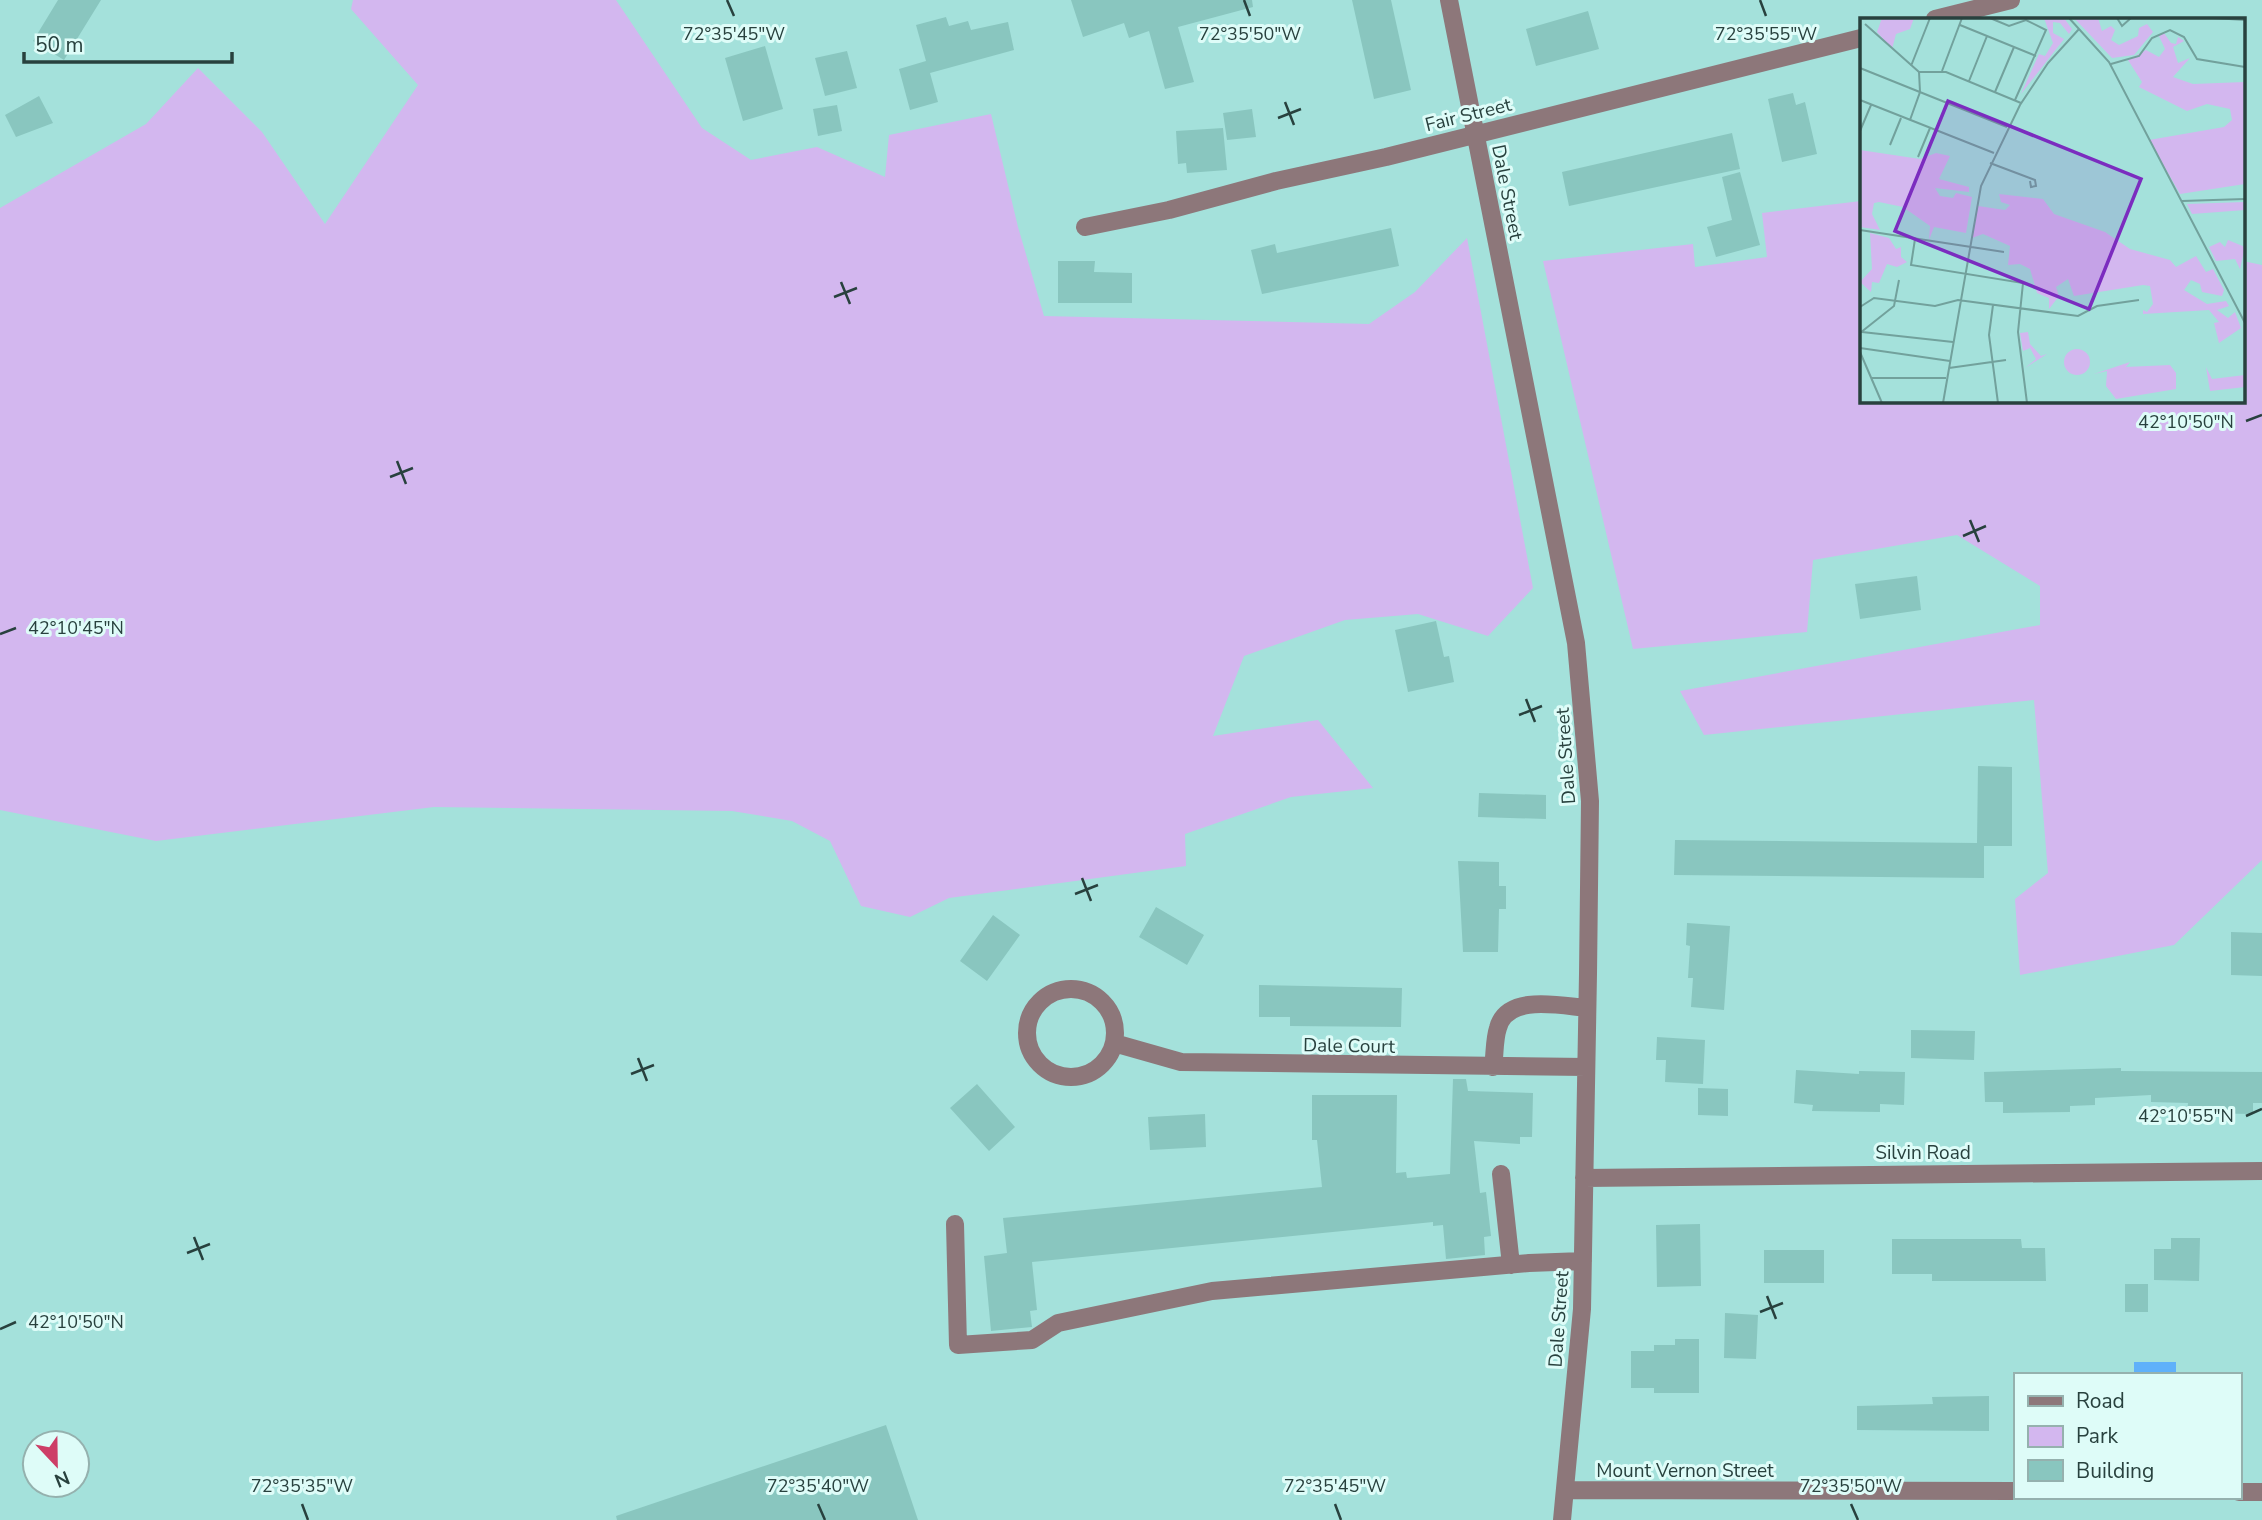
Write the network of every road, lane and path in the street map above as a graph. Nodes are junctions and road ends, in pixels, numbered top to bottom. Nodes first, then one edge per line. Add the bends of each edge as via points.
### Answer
1 (1449, 0) edge
2 (2011, 0) edge
3 (1939, 18) edge
4 (1860, 38) edge
5 (1475, 134) junction
6 (1085, 227) dead end
7 (1587, 1008) junction
8 (1114, 1043) junction
9 (1493, 1067) junction
10 (1586, 1067) junction
11 (2262, 1171) edge
12 (1501, 1174) dead end
13 (1584, 1178) junction
14 (955, 1224) dead end
15 (1583, 1261) junction
16 (1511, 1265) junction
17 (1565, 1490) junction
18 (2014, 1492) edge
19 (2241, 1492) edge
20 (2262, 1492) edge
21 (1562, 1520) edge

1 - 5 street, Dale Street
2 - 3 street
4 - 5 street, Fair Street
5 - 6 street, Fair Street
5 - 7 street, Dale Street via 1576,643 1590,801
7 - 9 street via 1533,1004 1512,1011 1498,1025
7 - 10 street, Dale Street
8 - 8 street via 1111,1014 1098,998 1080,990 1051,993 1036,1006 1028,1025 1031,1053 1044,1068 1061,1076 1090,1073 1105,1060
8 - 9 street, Dale Court via 1181,1062
9 - 10 street, Dale Court
10 - 13 street, Dale Street
11 - 13 street, Silvin Road
12 - 16 street
13 - 15 street, Dale Street
14 - 16 street via 958,1345 1032,1340 1058,1323 1212,1292
15 - 16 street
15 - 17 street, Dale Street
17 - 18 street, Mount Vernon Street
17 - 21 street, Dale Street
19 - 20 street

